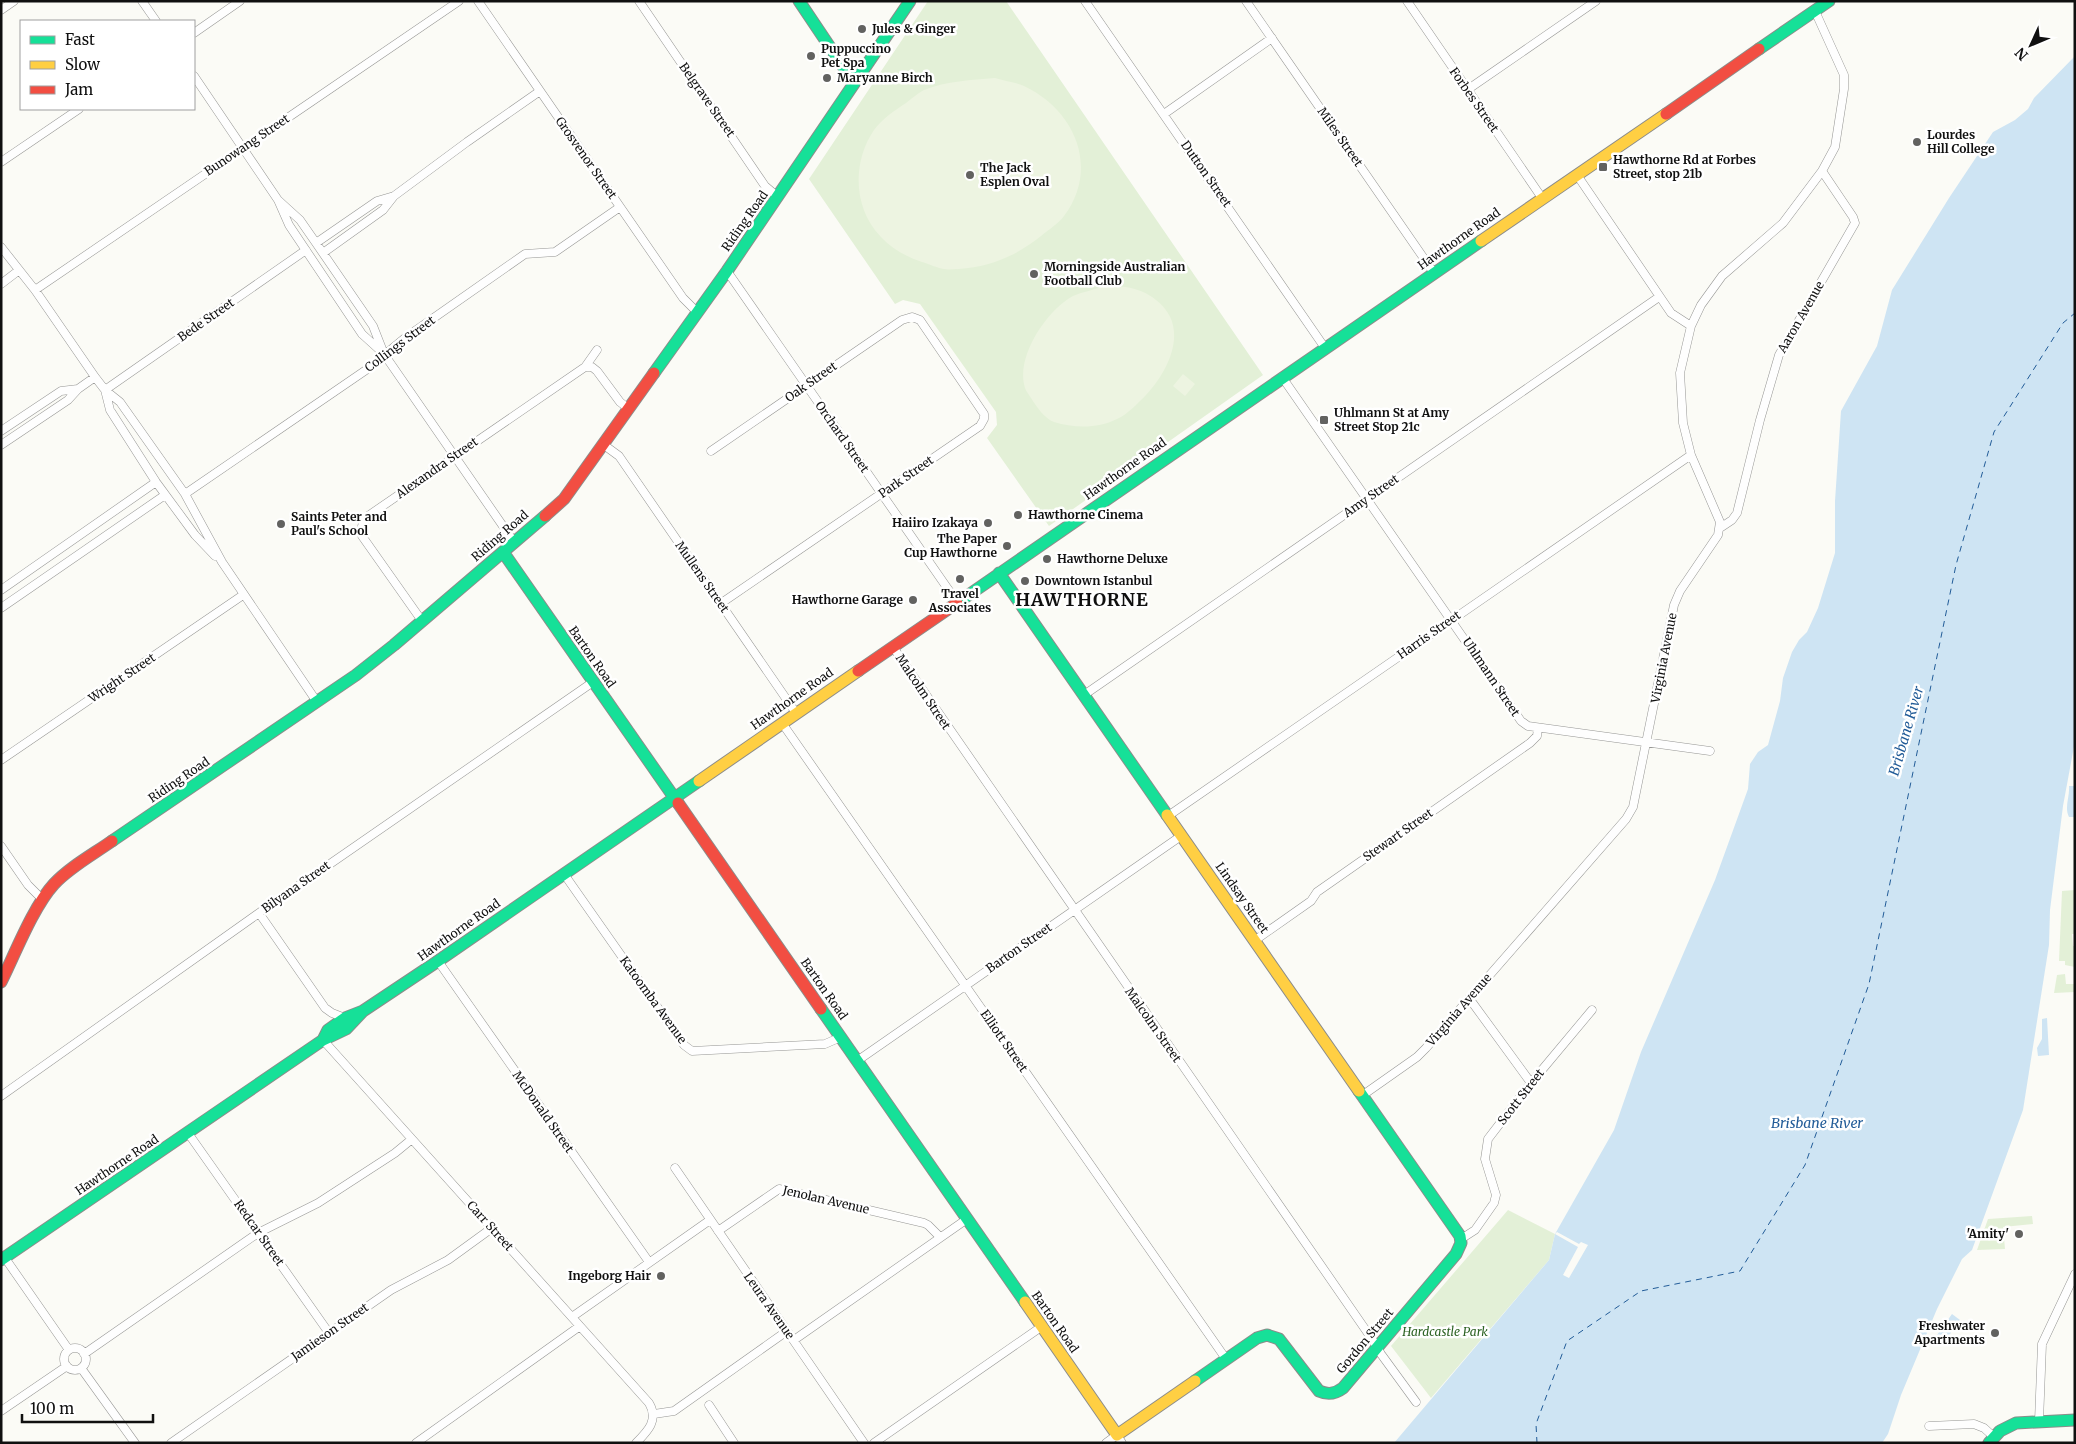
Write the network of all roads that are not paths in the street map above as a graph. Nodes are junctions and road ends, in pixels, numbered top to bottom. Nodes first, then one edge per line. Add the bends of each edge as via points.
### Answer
1 (14, 1) edge
2 (142, 1) edge
3 (240, 1) edge
4 (459, 1) edge
5 (478, 1) edge
6 (639, 1) edge
7 (799, 1) edge
8 (910, 1) edge
9 (1085, 1) edge
10 (1246, 1) edge
11 (1407, 1) edge
12 (1596, 1) edge
13 (1829, 1) edge
14 (1, 10) edge
15 (1815, 12) junction
16 (155, 20) edge
17 (195, 32) edge
18 (1272, 38) junction
19 (195, 77) edge
20 (858, 78) junction
21 (1467, 90) junction
22 (540, 92) junction
23 (78, 110) edge
24 (1164, 114) junction
25 (243, 148) junction
26 (1, 162) edge
27 (1822, 171) junction
28 (1577, 175) junction
29 (394, 196) junction
30 (778, 197) junction
31 (1542, 198) junction
32 (278, 200) junction
33 (620, 207) junction
34 (316, 243) junction
35 (1, 246) edge
36 (306, 250) junction
37 (323, 252) junction
38 (18, 271) junction
39 (727, 271) junction
40 (1434, 273) junction
41 (1, 284) edge
42 (35, 290) junction
43 (1659, 297) junction
44 (698, 313) junction
45 (912, 317) joint
46 (1691, 326) junction
47 (1325, 348) junction
48 (597, 350) dead end
49 (384, 354) junction
50 (585, 366) junction
51 (1282, 377) junction
52 (94, 378) junction
53 (806, 385) junction
54 (78, 389) junction
55 (105, 390) junction
56 (629, 409) junction
57 (1, 431) edge
58 (1, 445) edge
59 (604, 445) junction
60 (711, 452) dead end
61 (1691, 455) junction
62 (454, 456) junction
63 (156, 482) junction
64 (185, 494) junction
65 (882, 494) junction
66 (165, 495) junction
67 (1367, 499) junction
68 (1720, 528) junction
69 (514, 542) junction
70 (503, 552) junction
71 (222, 562) junction
72 (999, 573) junction
73 (1, 590) edge
74 (243, 595) junction
75 (957, 602) junction
76 (720, 604) junction
77 (1, 608) edge
78 (1452, 620) junction
79 (422, 621) junction
80 (893, 647) junction
81 (593, 682) junction
82 (1084, 695) junction
83 (317, 702) junction
84 (796, 713) junction
85 (782, 723) junction
86 (1538, 728) junction
87 (1647, 743) junction
88 (1710, 751) dead end
89 (1, 760) edge
90 (674, 798) junction
91 (1168, 816) junction
92 (1181, 836) junction
93 (1, 846) edge
94 (564, 874) junction
95 (42, 899) junction
96 (1074, 911) junction
97 (259, 913) junction
98 (1254, 941) junction
99 (438, 962) junction
100 (1, 982) edge
101 (966, 986) junction
102 (1469, 998) junction
103 (1592, 1010) dead end
104 (363, 1011) junction
105 (345, 1018) junction
106 (841, 1037) junction
107 (323, 1040) junction
108 (857, 1062) junction
109 (1531, 1083) junction
110 (1363, 1095) junction
111 (1, 1096) edge
112 (188, 1133) junction
113 (412, 1139) junction
114 (675, 1168) dead end
115 (1496, 1195) joint
116 (967, 1219) junction
117 (710, 1220) junction
118 (492, 1228) junction
119 (718, 1231) junction
120 (258, 1233) junction
121 (940, 1237) junction
122 (1461, 1239) junction
123 (3, 1259) edge
124 (648, 1262) junction
125 (2075, 1274) edge
126 (572, 1317) junction
127 (580, 1326) junction
128 (1042, 1327) junction
129 (787, 1331) junction
130 (329, 1333) junction
131 (794, 1340) junction
132 (1377, 1348) junction
133 (69, 1350) junction
134 (84, 1354) junction
135 (1226, 1359) junction
136 (67, 1366) junction
137 (81, 1368) junction
138 (1416, 1402) dead end
139 (709, 1405) dead end
140 (1, 1411) edge
141 (654, 1414) junction
142 (2075, 1420) edge
143 (2040, 1422) junction
144 (1928, 1426) dead end
145 (1119, 1439) edge
146 (1992, 1440) edge
147 (135, 1443) edge
148 (172, 1443) edge
149 (416, 1443) edge
150 (636, 1443) edge
151 (734, 1443) edge
152 (864, 1443) edge
153 (874, 1443) edge
154 (1106, 1443) edge

1 - 14 street
2 - 16 street
3 - 17 street
4 - 25 street, Bunowang Street
5 - 22 street, Grosvenor Street
6 - 30 street, Belgrave Street via 766,186
7 - 20 street via 844,68
8 - 20 street, Riding Road
9 - 24 street, Dutton Street
10 - 18 street, Miles Street
11 - 21 street, Forbes Street
12 - 21 street
13 - 15 street, Hawthorne Road
15 - 27 street via 1844,75 1835,147
15 - 28 street, Hawthorne Road
18 - 24 street
18 - 40 street, Miles Street
19 - 25 street
20 - 30 street, Riding Road
21 - 31 street, Forbes Street
22 - 29 street
22 - 33 street, Grosvenor Street
23 - 26 street
24 - 47 street, Dutton Street
25 - 32 street
25 - 42 street, Bunowang Street
27 - 46 street via 1783,223 1722,276 1701,305
27 - 68 street, Aaron Avenue via 1855,223 1779,355 1737,513
28 - 31 street, Hawthorne Road
28 - 43 street
29 - 34 street via 377,201
29 - 37 street via 383,210
30 - 39 street, Riding Road
31 - 40 street, Hawthorne Road
32 - 34 street via 300,220
32 - 36 street via 289,225
33 - 44 street, Grosvenor Street via 683,298
33 - 49 street, Collings Street via 555,252 525,254
34 - 37 street
35 - 38 street
36 - 49 street via 362,334
36 - 55 street, Bede Street
37 - 49 street via 372,326
38 - 41 street
38 - 42 street
39 - 44 street, Riding Road
39 - 53 street, Orchard Street
40 - 47 street, Hawthorne Road
42 - 52 street
43 - 46 street via 1671,312
43 - 67 street, Amy Street
44 - 56 street, Riding Road
45 - 53 street, Oak Street via 902,320
45 - 65 street, Park Street via 920,320 984,414 984,419 980,426
46 - 61 street via 1680,374 1682,423
47 - 51 street, Hawthorne Road
48 - 50 street, Alexandra Street
49 - 62 street
49 - 64 street, Collings Street via 366,370
50 - 56 street via 597,371
50 - 62 street, Alexandra Street
51 - 67 street, Uhlmann Street
51 - 72 street, Hawthorne Road
52 - 54 street
52 - 55 street
53 - 60 street, Oak Street
53 - 65 street, Orchard Street
54 - 57 street via 61,392
54 - 58 street via 68,400
55 - 63 street via 110,410
55 - 64 street via 120,402
56 - 59 street, Riding Road
59 - 69 street, Riding Road via 564,499
59 - 76 street, Mullens Street via 619,456
61 - 68 street
61 - 78 street, Harris Street
62 - 69 street
62 - 79 street, Alexandra Street via 368,516 362,526 362,536
63 - 66 street
63 - 73 street
64 - 71 street
65 - 75 street, Orchard Street
65 - 76 street, Park Street
66 - 71 street via 195,535
66 - 77 street
67 - 78 street, Uhlmann Street
67 - 82 street, Amy Street
68 - 87 street, Virginia Avenue via 1674,604
69 - 70 street, Riding Road
70 - 79 street, Riding Road
70 - 81 street, Barton Road
71 - 74 street
72 - 75 street, Hawthorne Road
72 - 82 street, Lindsay Street
74 - 83 street
74 - 89 street, Wright Street
75 - 80 street, Hawthorne Road
76 - 84 street, Mullens Street
78 - 86 street, Uhlmann Street via 1521,721
78 - 91 street, Harris Street
79 - 83 street, Riding Road
80 - 84 street, Hawthorne Road
80 - 96 street, Malcolm Street
81 - 90 street, Barton Road
81 - 97 street, Bilyana Street
82 - 91 street, Lindsay Street
83 - 95 street, Riding Road via 70,870
84 - 85 street, Hawthorne Road
85 - 90 street, Hawthorne Road
85 - 101 street, Elliott Street
86 - 87 street, Uhlmann Street
86 - 98 street, Stewart Street via 1537,736 1530,744 1317,892 1311,901
87 - 88 street, Uhlmann Street
87 - 102 street, Virginia Avenue via 1637,795 1626,819
90 - 94 street, Hawthorne Road
90 - 106 street, Barton Road
91 - 92 street, Lindsay Street
92 - 96 street, Barton Street
92 - 98 street, Lindsay Street
93 - 95 street via 28,885
94 - 99 street, Hawthorne Road
94 - 106 street, Katoomba Avenue via 684,1045 692,1051 825,1044
95 - 100 street, Riding Road
96 - 101 street, Barton Street
96 - 132 street, Malcolm Street
97 - 105 street via 328,1010
97 - 111 street, Bilyana Street
98 - 110 street, Lindsay Street
99 - 104 street, Hawthorne Road
99 - 124 street, McDonald Street
101 - 108 street, Barton Street
101 - 135 street, Elliott Street
102 - 109 street
102 - 110 street, Virginia Avenue via 1417,1057
103 - 109 street, Scott Street
104 - 105 street, Hawthorne Road
104 - 107 street, Hawthorne Road via 358,1020 332,1038
105 - 107 street, Hawthorne Road via 328,1030
106 - 108 street, Barton Road
107 - 112 street, Hawthorne Road
107 - 113 street, Carr Street
108 - 116 street, Barton Road
109 - 115 street, Scott Street via 1488,1139 1485,1160
110 - 122 street, Lindsay Street
112 - 120 street, Redcar Street
112 - 123 street, Hawthorne Road
113 - 118 street, Carr Street
113 - 120 street via 318,1203
114 - 117 street, Leura Avenue
115 - 122 street, Gordon Street via 1475,1230
116 - 121 street
116 - 128 street, Barton Road
117 - 119 street, Leura Avenue
117 - 124 street
118 - 126 street, Carr Street
118 - 130 street, Jamieson Street via 448,1260 391,1290
119 - 121 street, Jenolan Avenue via 779,1189 924,1223
119 - 129 street, Leura Avenue
120 - 130 street, Redcar Street
120 - 134 street
121 - 131 street
122 - 132 street, Gordon Street via 1456,1254
123 - 133 street
124 - 126 street
125 - 143 street via 2042,1344
126 - 127 street, Carr Street
127 - 141 street, Carr Street via 648,1402
127 - 149 street
128 - 145 street, Barton Road
128 - 153 street
129 - 131 street, Leura Avenue
129 - 141 street via 674,1411
130 - 148 street, Jamieson Street
131 - 152 street, Leura Avenue
132 - 135 street, Gordon Street via 1340,1390 1329,1394 1316,1389 1283,1344 1272,1335 1257,1338
132 - 138 street, Malcolm Street
133 - 134 street via 79,1349
133 - 136 street via 64,1357
134 - 137 street via 85,1363
135 - 145 street, Gordon Street
136 - 137 street via 73,1370
136 - 140 street
137 - 147 street
139 - 151 street
141 - 150 street via 651,1426
142 - 143 street
143 - 146 street via 2016,1423 2000,1431
144 - 146 street via 1974,1424 1984,1428
145 - 154 street, Gordon Street

